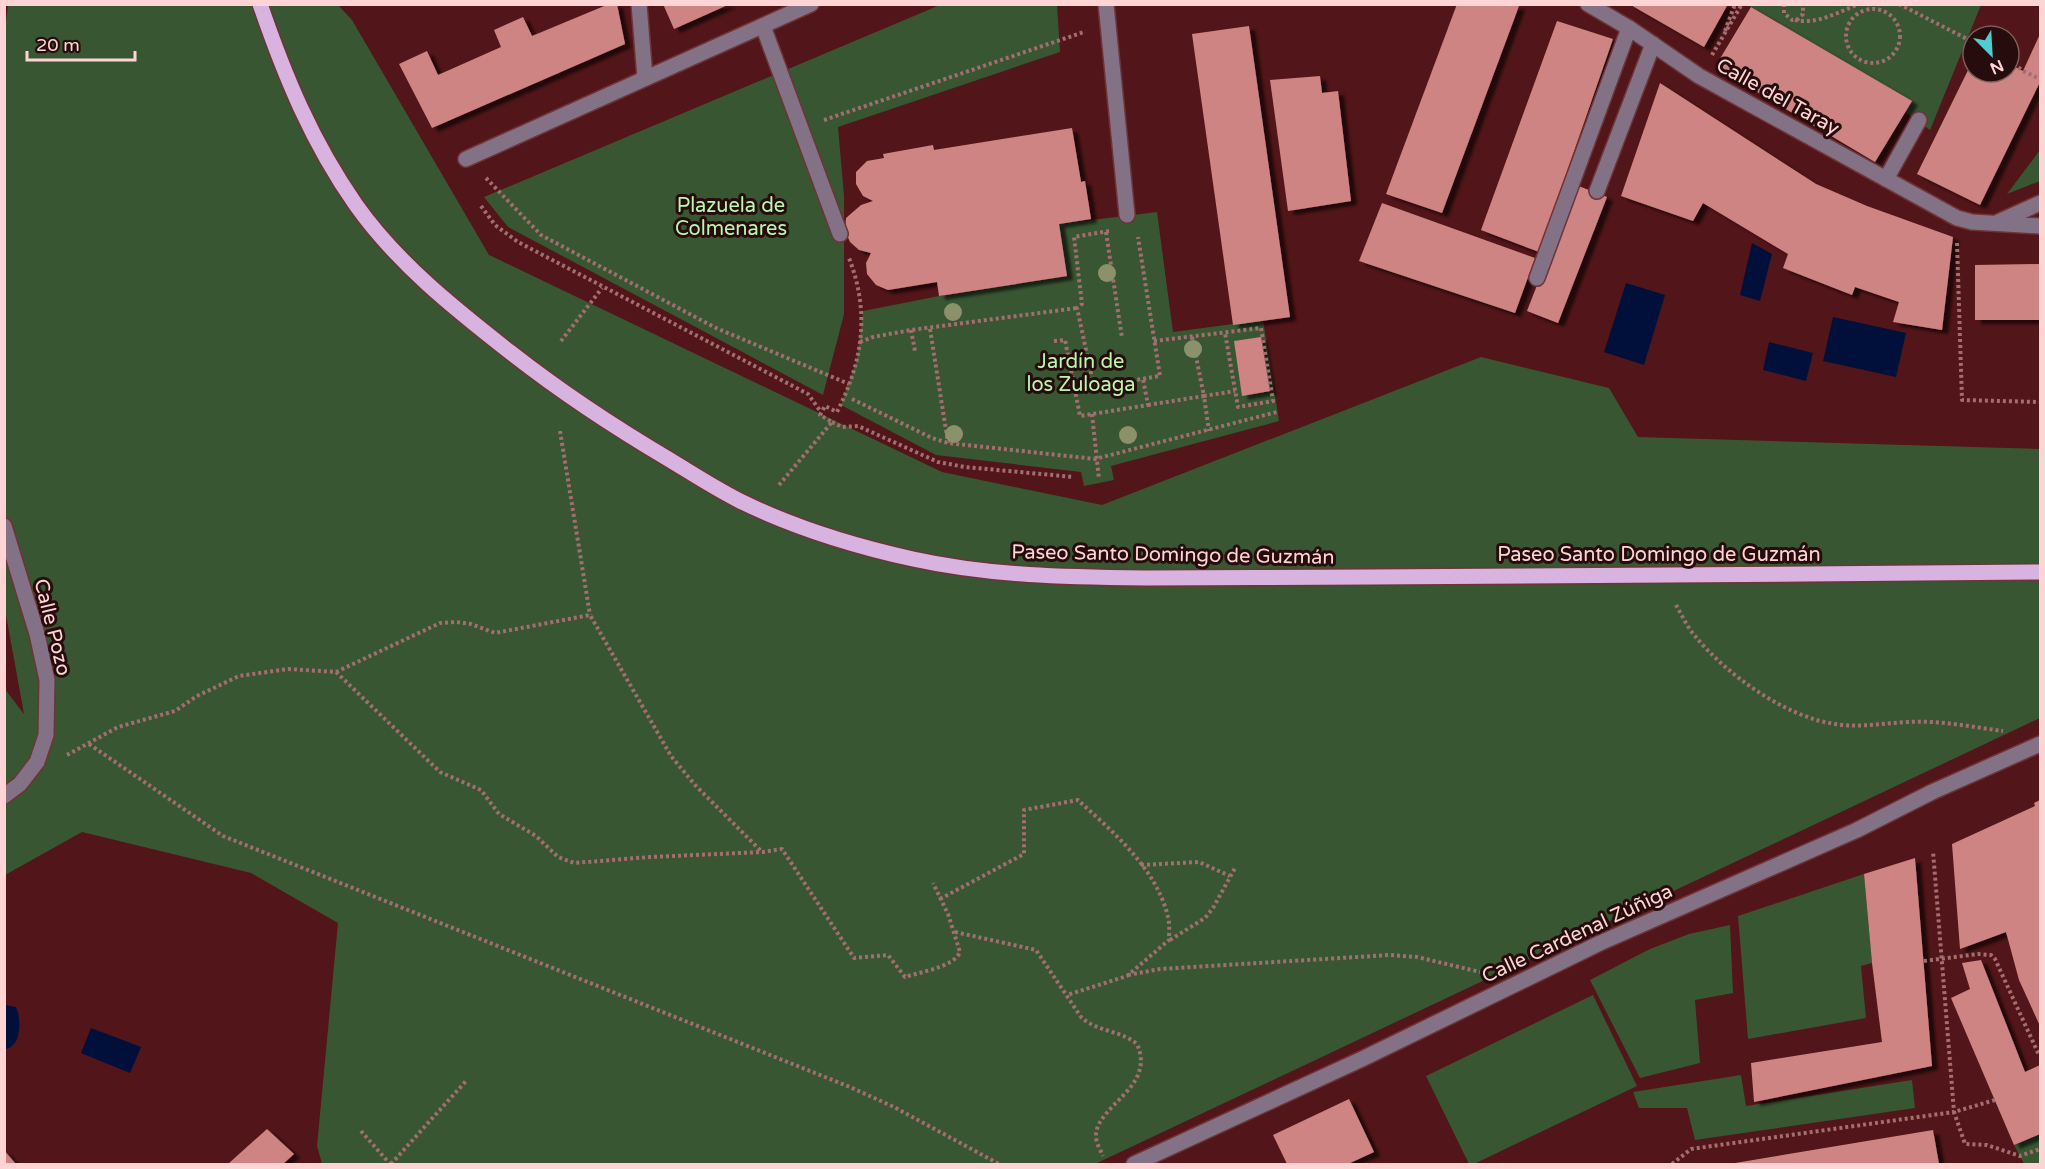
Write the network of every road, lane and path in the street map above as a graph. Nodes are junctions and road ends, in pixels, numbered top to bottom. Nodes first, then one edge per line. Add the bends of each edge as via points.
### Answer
1 (260, 4) edge
2 (639, 4) edge
3 (811, 4) edge
4 (1106, 4) edge
5 (1588, 4) edge
6 (1735, 4) edge
7 (1742, 4) edge
8 (1776, 4) edge
9 (1803, 4) edge
10 (1859, 4) edge
11 (1899, 4) edge
12 (1784, 6) edge
13 (1871, 7) edge
14 (1795, 20) junction
15 (1108, 24) junction
16 (763, 26) junction
17 (1629, 28) junction
18 (1961, 36) edge
19 (1653, 44) junction
20 (2021, 69) edge
21 (645, 78) junction
22 (2040, 79) edge
23 (1919, 120) dead end
24 (801, 128) junction
25 (466, 159) joint
26 (1886, 179) junction
27 (1597, 190) dead end
28 (2040, 203) edge
29 (481, 206) dead end
30 (1957, 218) junction
31 (1132, 221) junction
32 (1996, 223) junction
33 (2040, 226) edge
34 (1106, 232) junction
35 (840, 234) joint
36 (1537, 278) dead end
37 (602, 288) junction
38 (1077, 308) junction
39 (930, 328) junction
40 (911, 330) junction
41 (1225, 333) junction
42 (1192, 337) junction
43 (1122, 338) dead end
44 (561, 341) dead end
45 (1054, 341) dead end
46 (1154, 341) junction
47 (860, 342) junction
48 (915, 351) dead end
49 (1143, 379) junction
50 (849, 384) junction
51 (1094, 387) junction
52 (1074, 390) junction
53 (1235, 391) junction
54 (1204, 396) junction
55 (852, 399) dead end
56 (2040, 402) edge
57 (1148, 405) junction
58 (821, 412) junction
59 (1277, 412) dead end
60 (1092, 414) junction
61 (832, 422) junction
62 (1209, 430) junction
63 (560, 431) dead end
64 (948, 443) junction
65 (1095, 459) junction
66 (1074, 477) dead end
67 (1099, 479) dead end
68 (779, 485) dead end
69 (4, 526) edge
70 (2040, 572) edge
71 (1676, 605) dead end
72 (590, 615) junction
73 (336, 672) junction
74 (2008, 731) dead end
75 (89, 744) junction
76 (2040, 744) edge
77 (37, 762) junction
78 (4, 796) edge
79 (1932, 851) dead end
80 (763, 852) junction
81 (1141, 865) junction
82 (1235, 868) dead end
83 (1230, 876) junction
84 (933, 883) dead end
85 (940, 898) junction
86 (954, 931) junction
87 (1169, 940) junction
88 (1942, 959) junction
89 (1924, 961) dead end
90 (1484, 973) dead end
91 (1127, 976) junction
92 (1067, 995) junction
93 (2039, 1055) edge
94 (466, 1082) dead end
95 (1995, 1100) dead end
96 (1954, 1112) junction
97 (362, 1131) dead end
98 (2040, 1149) edge
99 (1103, 1156) dead end
100 (391, 1164) edge
101 (999, 1164) edge
102 (1134, 1164) edge
103 (1672, 1164) edge

1 - 70 main road, Paseo Santo Domingo de Guzmán via 295,99 324,155 358,208 395,252 437,292 585,408 646,446 739,500 855,544 980,571 1054,577
2 - 21 street
3 - 16 street
4 - 15 street
5 - 17 street, Calle del Taray
6 - 7 path via 1720,42
8 - 12 path
9 - 14 path via 1803,14
10 - 14 path via 1814,21
11 - 18 path
12 - 14 path via 1786,16
13 - 13 path via 1895,19 1901,35 1890,58 1873,63 1864,62 1850,51 1846,32 1855,16
15 - 24 path
15 - 31 street
16 - 21 street
16 - 24 street
17 - 19 street, Calle del Taray
17 - 36 street
19 - 26 street, Calle del Taray via 1699,76
19 - 27 street
20 - 22 path
21 - 25 street
23 - 26 street
24 - 35 street
25 - 50 path via 541,235 716,328
26 - 30 street, Calle del Taray
28 - 32 street
29 - 37 path via 495,225 512,238
30 - 32 street, Calle del Taray
30 - 56 path via 1962,400
31 - 34 path
31 - 46 path
32 - 33 street, Calle del Taray
34 - 38 path via 1074,237 1082,304
34 - 43 path
35 - 47 path via 863,311
37 - 44 path
37 - 58 path via 808,394
38 - 39 path
38 - 51 path
39 - 40 path
39 - 64 path
40 - 47 path
40 - 48 path
41 - 42 path
41 - 53 path
41 - 53 path via 1261,328 1273,401 1238,407
42 - 46 path
42 - 54 path
45 - 52 path via 1065,340
46 - 49 path via 1160,376
47 - 50 path
49 - 51 path
49 - 57 path
50 - 58 path via 837,412 825,406
51 - 52 path
52 - 60 path via 1080,416
53 - 54 path
54 - 57 path
54 - 62 path
55 - 64 path
57 - 60 path
58 - 61 path
59 - 62 path
60 - 65 path
61 - 66 path via 842,427 858,426 938,462
61 - 68 path
62 - 65 path
63 - 72 path
64 - 65 path
65 - 67 path
69 - 77 street, Calle Pozo via 47,680 46,735
71 - 74 path via 1693,633 1723,665 1761,693 1810,717 1861,727 1909,722
72 - 73 path via 495,633 471,624 440,623
72 - 80 path via 671,756
73 - 75 path via 288,669 239,676 174,711 118,727
73 - 80 path via 440,772 481,790 499,814 536,836 558,857 574,863
75 - 77 path via 73,754
75 - 101 path via 223,836 850,1087
76 - 102 street, Calle Cardenal Zúñiga via 1600,943
77 - 78 street, Calle Pozo
79 - 88 path
80 - 86 path via 782,849 855,958 888,955 905,977 958,957
81 - 83 path via 1199,862
81 - 85 path via 1129,848 1078,800 1024,810 1024,854
81 - 87 path via 1158,891 1168,918
82 - 83 path
83 - 87 path via 1205,918
84 - 85 path
85 - 86 path
86 - 92 path via 1036,950
87 - 91 path
88 - 89 path
88 - 93 path via 1991,955
88 - 96 path
90 - 91 path via 1417,957 1390,956 1160,969
91 - 92 path
92 - 99 path via 1089,1024 1133,1041 1141,1058 1135,1082 1095,1131
94 - 100 path
95 - 96 path
96 - 98 path via 1965,1144 1987,1145 2020,1156
96 - 103 path via 1691,1149
97 - 100 path

